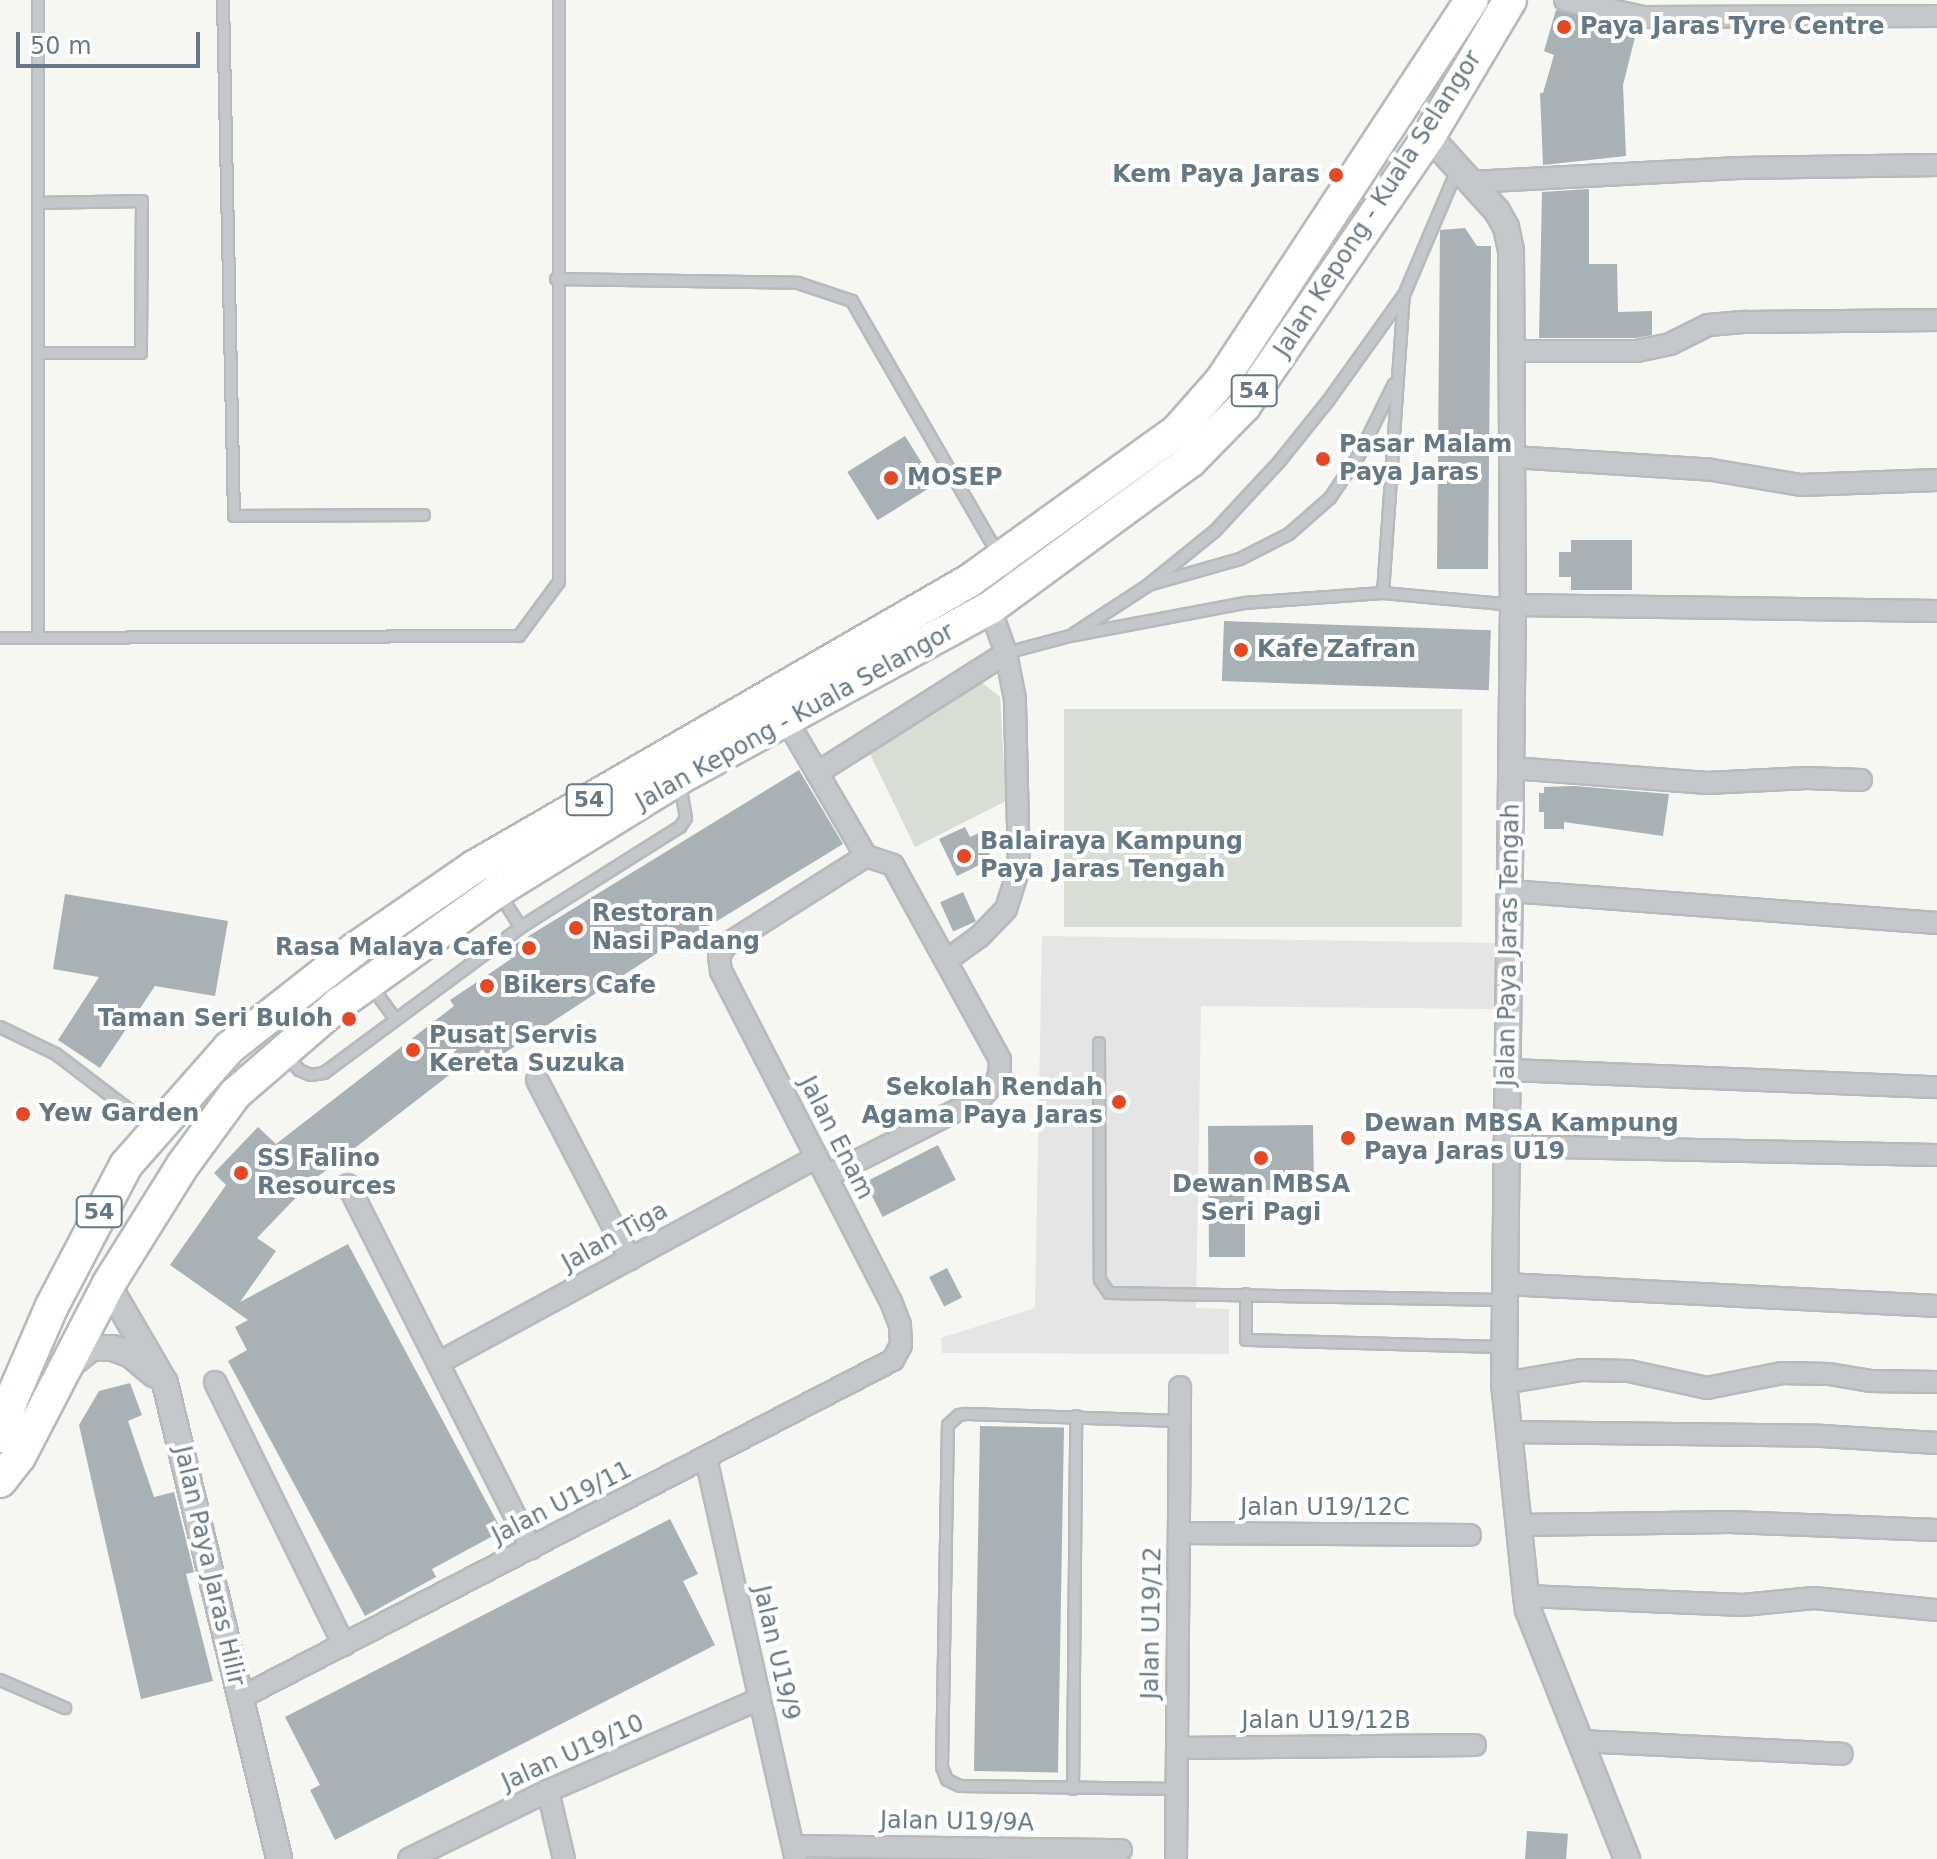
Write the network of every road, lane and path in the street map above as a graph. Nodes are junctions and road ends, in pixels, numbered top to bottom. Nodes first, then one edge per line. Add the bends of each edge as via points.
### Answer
1 (38, 0) edge
2 (223, 0) edge
3 (559, 0) edge
4 (1472, 0) edge
5 (1510, 0) edge
6 (1565, 0) edge
7 (1937, 16) edge
8 (1429, 136) junction
9 (1937, 165) edge
10 (1464, 175) junction
11 (38, 203) junction
12 (556, 279) junction
13 (1404, 295) junction
14 (1937, 320) edge
15 (1512, 351) junction
16 (38, 353) junction
17 (1397, 378) junction
18 (1513, 457) junction
19 (1937, 480) edge
20 (424, 515) dead end
21 (1002, 560) junction
22 (1147, 586) junction
23 (1019, 589) junction
24 (1383, 593) junction
25 (1513, 605) junction
26 (990, 608) junction
27 (1937, 611) edge
28 (1070, 636) junction
29 (0, 638) edge
30 (38, 638) junction
31 (1006, 653) junction
32 (787, 721) junction
33 (1512, 768) junction
34 (817, 773) junction
35 (679, 778) junction
36 (1861, 780) dead end
37 (866, 856) junction
38 (497, 891) junction
39 (1510, 891) junction
40 (1937, 923) edge
41 (521, 927) junction
42 (947, 960) junction
43 (369, 983) junction
44 (394, 1017) junction
45 (0, 1027) edge
46 (1099, 1043) dead end
47 (229, 1048) junction
48 (284, 1052) junction
49 (1508, 1070) junction
50 (537, 1080) dead end
51 (1937, 1087) edge
52 (155, 1129) junction
53 (1507, 1146) junction
54 (1937, 1155) edge
55 (822, 1166) junction
56 (348, 1185) dead end
57 (630, 1259) junction
58 (108, 1285) junction
59 (1505, 1292) junction
60 (1246, 1294) junction
61 (1937, 1306) edge
62 (901, 1345) joint
63 (1505, 1347) junction
64 (438, 1363) junction
65 (61, 1373) junction
66 (215, 1382) dead end
67 (1937, 1382) edge
68 (165, 1383) junction
69 (1504, 1383) junction
70 (1180, 1387) dead end
71 (10, 1403) junction
72 (1076, 1416) junction
73 (1180, 1421) junction
74 (1510, 1432) junction
75 (0, 1436) edge
76 (1937, 1443) edge
77 (706, 1458) junction
78 (0, 1481) edge
79 (1519, 1525) junction
80 (1937, 1530) edge
81 (1179, 1533) junction
82 (1470, 1535) dead end
83 (531, 1548) junction
84 (1526, 1596) junction
85 (1937, 1610) edge
86 (344, 1645) junction
87 (0, 1680) edge
88 (240, 1698) junction
89 (760, 1699) junction
90 (65, 1708) dead end
91 (1580, 1741) junction
92 (1475, 1745) dead end
93 (1177, 1748) junction
94 (1842, 1754) dead end
95 (1073, 1789) junction
96 (1177, 1789) junction
97 (548, 1791) junction
98 (1121, 1850) dead end
99 (794, 1852) edge
100 (279, 1859) edge
101 (409, 1859) edge
102 (564, 1859) edge
103 (1176, 1859) edge
104 (1627, 1859) edge

1 - 11 lane
2 - 20 lane via 234,516
3 - 12 lane
4 - 21 highway, Jalan Kepong - Kuala Selangor / 54 via 1222,380 1177,431
5 - 8 highway, Jalan Kepong - Kuala Selangor / 54
6 - 7 street via 1643,17
8 - 10 street, Jalan Paya Jaras Tengah
8 - 23 highway, Jalan Kepong - Kuala Selangor / 54 via 1244,406 1190,461
9 - 10 street
10 - 13 lane
10 - 15 street, Jalan Paya Jaras Tengah via 1506,227
11 - 16 lane
11 - 16 lane via 142,201 141,353
12 - 21 lane via 798,283 852,301
12 - 30 lane via 559,582 519,636
13 - 17 lane
13 - 22 lane via 1279,462 1215,531
14 - 15 street via 1746,322 1708,325 1670,344 1637,351
15 - 18 street, Jalan Paya Jaras Tengah
16 - 30 lane
17 - 22 lane via 1359,455 1330,498 1289,534 1240,559
17 - 24 lane
18 - 19 street via 1712,470 1801,485
18 - 25 street, Jalan Paya Jaras Tengah
21 - 23 lane
21 - 47 highway, Jalan Kepong - Kuala Selangor / 54 via 474,867 355,949
22 - 28 lane
23 - 26 highway, Jalan Kepong - Kuala Selangor / 54
24 - 25 lane
24 - 28 lane via 1244,603
25 - 27 street
25 - 33 street, Jalan Paya Jaras Tengah
26 - 31 street
26 - 32 highway, Jalan Kepong - Kuala Selangor / 54
28 - 31 lane
29 - 30 lane
31 - 34 street
31 - 42 street via 1015,699 1019,868 1006,909
32 - 34 street
32 - 35 highway, Jalan Kepong - Kuala Selangor / 54
33 - 36 street via 1707,783
33 - 39 street, Jalan Paya Jaras Tengah
34 - 37 street
35 - 38 highway, Jalan Kepong - Kuala Selangor / 54
35 - 41 lane via 686,812 680,827
37 - 42 street, Jalan Tiga via 893,865
37 - 55 street, Jalan Enam via 726,945 719,956 721,971
38 - 41 lane
38 - 43 highway, Jalan Kepong - Kuala Selangor / 54
39 - 40 street
39 - 49 street, Jalan Paya Jaras Tengah
41 - 44 lane
42 - 55 street, Jalan Tiga via 994,1044 999,1077 981,1098
43 - 44 lane
43 - 48 highway, Jalan Kepong - Kuala Selangor / 54
44 - 48 lane via 324,1073 299,1070
45 - 52 lane via 56,1054
46 - 60 lane via 1102,1286 1115,1295
47 - 52 highway, Jalan Kepong - Kuala Selangor / 54
47 - 58 highway via 124,1202 104,1246
48 - 58 highway, Jalan Kepong - Kuala Selangor / 54 via 235,1094 213,1121
49 - 51 street
49 - 53 street, Jalan Paya Jaras Tengah
50 - 57 street
52 - 71 highway, Jalan Kepong - Kuala Selangor / 54 via 126,1165 94,1221
53 - 54 street
53 - 59 street, Jalan Paya Jaras Tengah
55 - 57 street, Jalan Tiga
55 - 62 street, Jalan Enam via 891,1302
56 - 64 street
57 - 64 street, Jalan Tiga
58 - 65 highway, Jalan Kepong - Kuala Selangor / 54
58 - 68 street, Jalan Paya Jaras Hilir
58 - 71 highway via 85,1290 66,1309
59 - 60 lane
59 - 61 street
59 - 63 street, Jalan Paya Jaras Tengah
60 - 63 lane via 1246,1340
62 - 77 street, Jalan U19/11 via 893,1360 880,1368
63 - 69 street, Jalan Paya Jaras Tengah
64 - 83 street
65 - 68 street via 91,1348 113,1348 131,1355
65 - 78 highway, Jalan Kepong - Kuala Selangor / 54 via 19,1457
66 - 86 street
67 - 69 street via 1782,1373 1707,1388 1629,1371 1582,1370
68 - 88 street, Jalan Paya Jaras Hilir
69 - 74 street, Jalan Paya Jaras Tengah
70 - 73 street, Jalan U19/12
71 - 75 highway, Jalan Kepong - Kuala Selangor / 54
72 - 73 lane
72 - 95 lane
72 - 95 lane via 966,1414 948,1425 942,1767 947,1780 960,1786
73 - 81 street, Jalan U19/12
74 - 76 street via 1822,1436
74 - 79 street, Jalan Paya Jaras Tengah
77 - 83 street, Jalan U19/11
77 - 89 street, Jalan U19/9
79 - 80 street via 1730,1522
79 - 84 street, Jalan Paya Jaras Tengah
81 - 82 street, Jalan U19/12C
81 - 93 street, Jalan U19/12
83 - 86 street, Jalan U19/11
84 - 85 street via 1743,1605 1814,1598
84 - 91 street, Jalan Paya Jaras Tengah
86 - 88 street, Jalan U19/11
87 - 90 lane
88 - 100 street, Jalan Paya Jaras Hilir
89 - 97 street, Jalan U19/10
89 - 99 street, Jalan U19/9
91 - 94 street
91 - 104 street, Jalan Paya Jaras Tengah
92 - 93 street, Jalan U19/12B
93 - 96 street, Jalan U19/12
95 - 96 lane
96 - 103 street, Jalan U19/12
97 - 101 street, Jalan U19/10 via 445,1846
97 - 102 street
98 - 99 street, Jalan U19/9A

